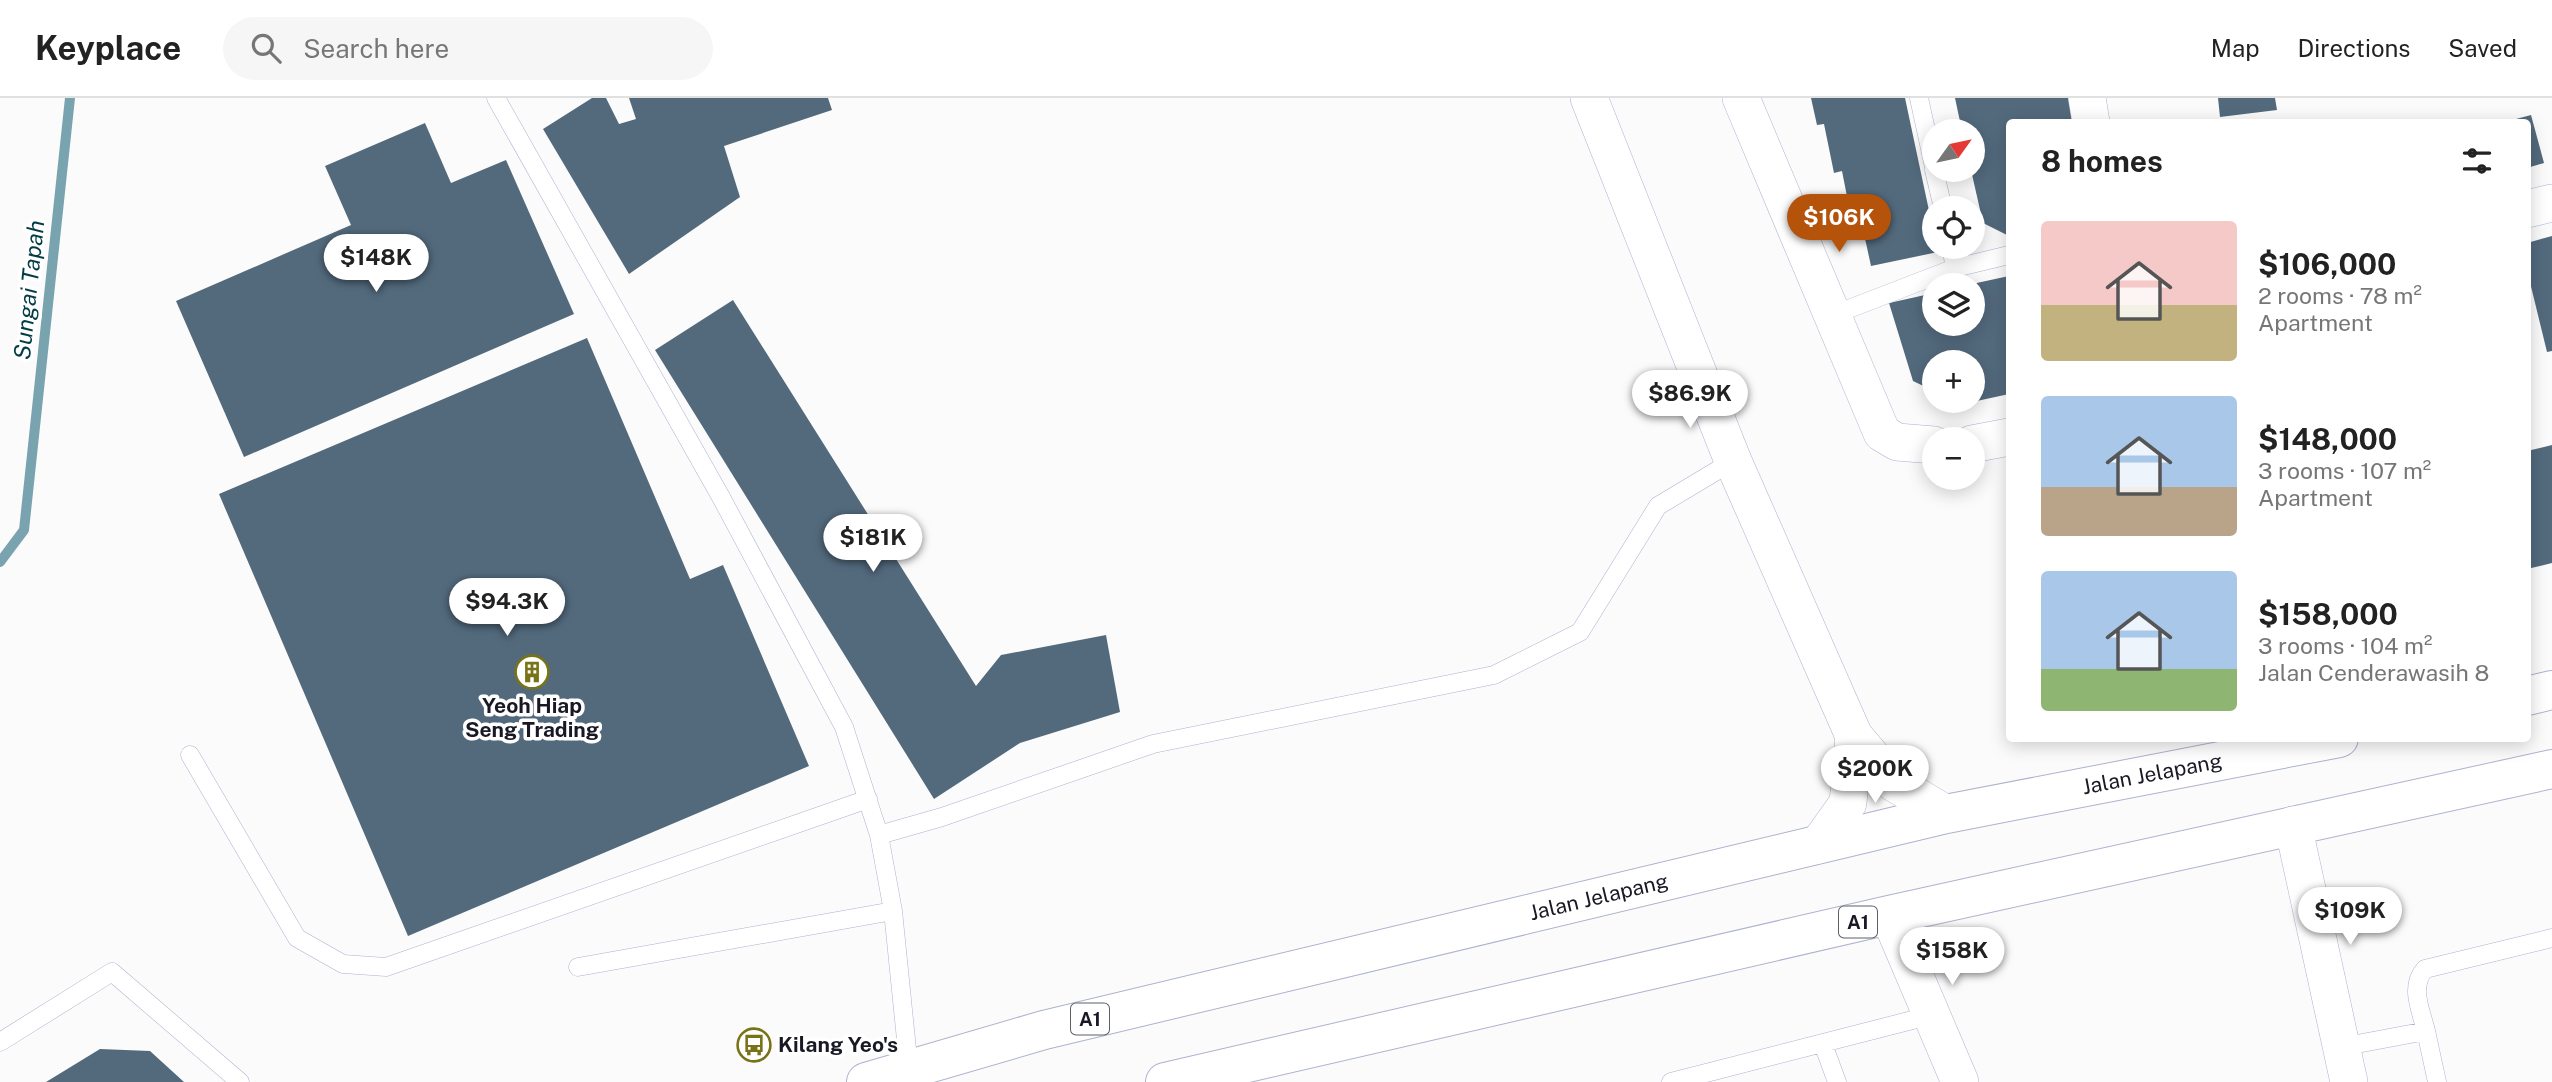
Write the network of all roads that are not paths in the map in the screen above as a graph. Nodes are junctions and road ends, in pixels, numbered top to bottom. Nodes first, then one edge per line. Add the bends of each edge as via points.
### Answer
1 (496, 98) edge
2 (1589, 98) edge
3 (1741, 98) edge
4 (1919, 98) edge
5 (2087, 98) edge
6 (1924, 119) edge
7 (2090, 119) edge
8 (2552, 203) edge
9 (2531, 208) edge
10 (2006, 256) edge
11 (1953, 259) edge
12 (1955, 268) junction
13 (1833, 315) junction
14 (2006, 438) edge
15 (1985, 442) edge
16 (1922, 444) edge
17 (1733, 461) junction
18 (2552, 690) edge
19 (2531, 695) edge
20 (1854, 736) junction
21 (2290, 744) edge
22 (190, 755) dead end
23 (2552, 769) edge
24 (869, 799) junction
25 (1946, 814) junction
26 (2293, 825) junction
27 (879, 835) junction
28 (1818, 845) junction
29 (893, 911) junction
30 (1889, 915) junction
31 (2552, 938) edge
32 (578, 967) dead end
33 (1932, 1015) junction
34 (2426, 1031) junction
35 (0, 1042) edge
36 (1823, 1044) junction
37 (2345, 1065) edge
38 (909, 1069) junction
39 (240, 1082) edge
40 (866, 1082) edge
41 (1165, 1082) edge
42 (1671, 1082) edge
43 (1838, 1082) edge
44 (1960, 1082) edge
45 (2437, 1082) edge

1 - 24 lane via 782,608 844,727
2 - 17 street
3 - 13 street
4 - 6 lane
5 - 7 street
8 - 9 street
10 - 12 lane
11 - 12 lane
12 - 13 lane
13 - 16 street via 1882,433 1897,442
14 - 15 street
17 - 20 street
17 - 27 lane via 1658,506 1580,632 1494,675 1153,744
18 - 19 main road
20 - 25 street via 1894,783
20 - 28 street via 1848,803
21 - 25 main road, Jalan Jelapang / A1
22 - 24 lane via 297,937 343,964 386,967
23 - 26 main road, A1
24 - 27 lane
25 - 28 main road, Jalan Jelapang / A1
26 - 30 main road, A1
26 - 37 street
27 - 29 lane
28 - 38 main road, Jalan Jelapang / A1 via 1044,1030
29 - 32 lane
29 - 38 lane
30 - 33 street
30 - 41 main road, A1
31 - 34 lane via 2425,969 2417,978 2416,991
33 - 36 lane
33 - 44 street
34 - 37 lane
34 - 45 lane
35 - 39 lane via 112,972
36 - 42 lane
36 - 43 lane
38 - 40 main road, Jalan Jelapang / A1

